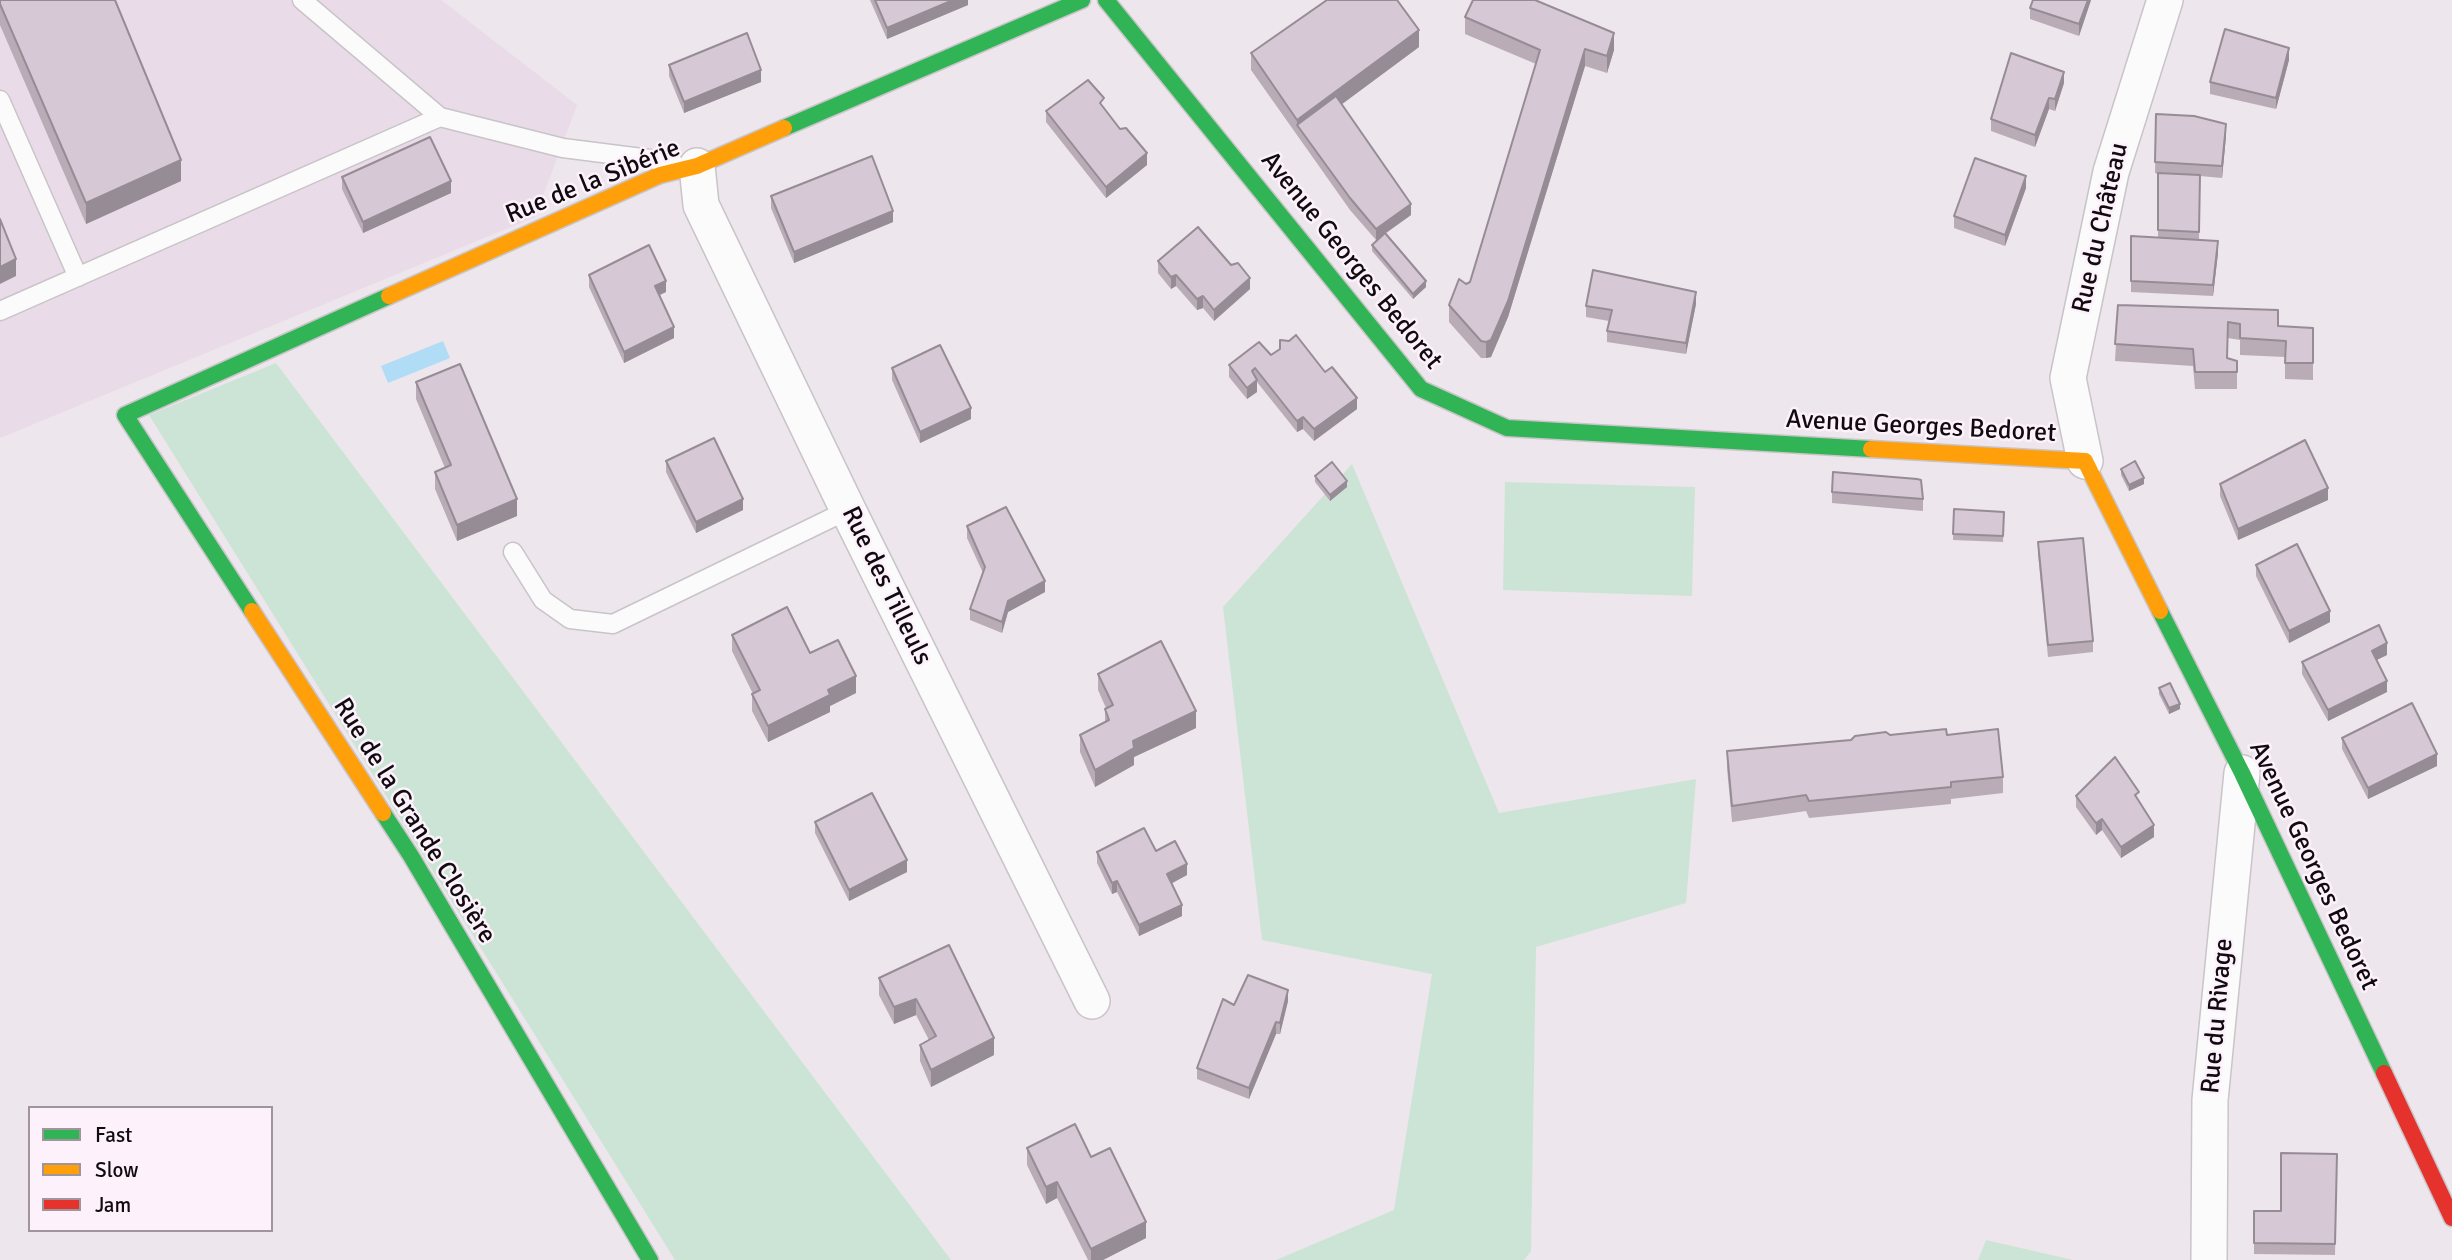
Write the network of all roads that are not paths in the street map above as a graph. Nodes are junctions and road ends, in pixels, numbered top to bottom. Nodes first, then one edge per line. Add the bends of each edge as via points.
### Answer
1 (302, 0) edge
2 (1082, 0) edge
3 (1106, 0) edge
4 (2165, 0) edge
5 (0, 100) edge
6 (440, 117) junction
7 (697, 166) junction
8 (78, 277) junction
9 (0, 311) edge
10 (125, 415) joint
11 (2085, 461) junction
12 (848, 510) junction
13 (513, 552) dead end
14 (2242, 772) junction
15 (1092, 1001) dead end
16 (2452, 1218) edge
17 (650, 1260) edge
18 (2208, 1260) edge

1 - 6 lane
2 - 7 street, Rue de la Sibérie
3 - 11 street, Avenue Georges Bedoret via 1421,389 1507,428
4 - 11 street, Rue du Château via 2111,172 2068,378
5 - 8 lane
6 - 7 lane via 563,148
6 - 8 lane
7 - 10 street, Rue de la Sibérie via 660,175
7 - 12 street, Rue des Tilleuls via 701,205
8 - 9 lane
10 - 17 street, Rue de la Grande Closière via 411,856
11 - 14 street, Avenue Georges Bedoret
12 - 13 lane via 613,624 569,619 543,600
12 - 15 street, Rue des Tilleuls
14 - 16 street, Avenue Georges Bedoret
14 - 18 street, Rue du Rivage via 2210,1100

